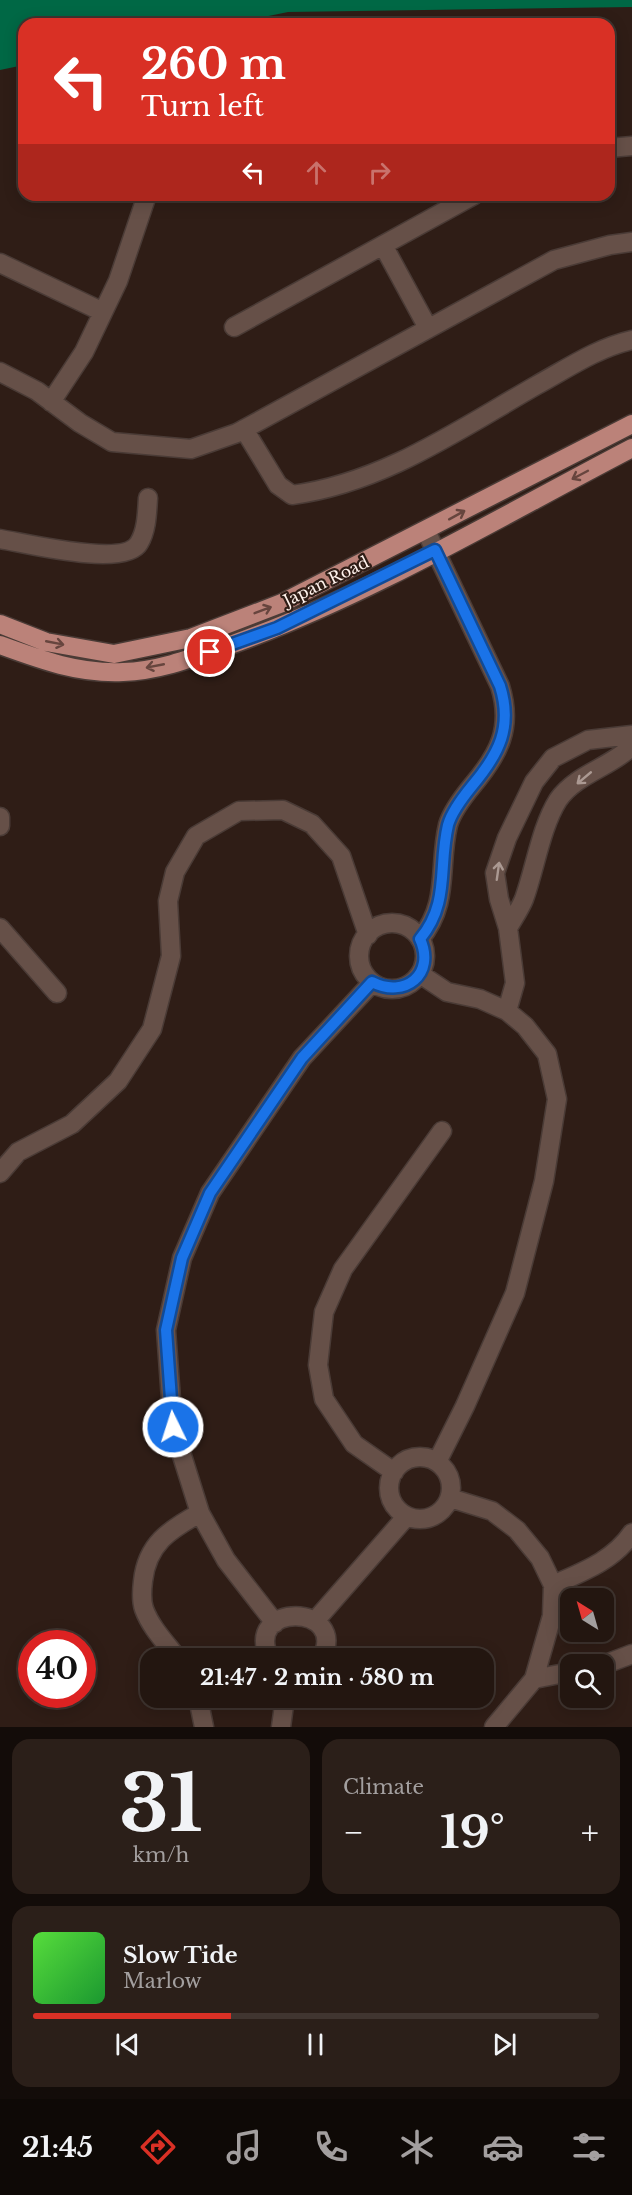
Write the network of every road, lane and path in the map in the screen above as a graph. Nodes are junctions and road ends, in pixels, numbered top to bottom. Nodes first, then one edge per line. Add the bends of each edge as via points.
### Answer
1 (632, 146) edge
2 (615, 147) edge
3 (145, 201) edge
4 (463, 201) edge
5 (632, 242) edge
6 (383, 245) junction
7 (0, 263) edge
8 (103, 312) junction
9 (234, 327) dead end
10 (428, 328) junction
11 (632, 340) edge
12 (0, 372) edge
13 (51, 402) junction
14 (632, 424) edge
15 (244, 429) junction
16 (632, 448) edge
17 (148, 498) dead end
18 (426, 531) junction
19 (0, 539) edge
20 (435, 550) junction
21 (0, 624) edge
22 (0, 645) edge
23 (632, 735) edge
24 (632, 746) edge
25 (0, 818) edge
26 (0, 826) edge
27 (0, 928) edge
28 (508, 928) junction
29 (368, 934) junction
30 (420, 939) junction
31 (420, 974) junction
32 (372, 982) junction
33 (57, 993) dead end
34 (507, 1011) junction
35 (442, 1131) dead end
36 (0, 1173) edge
37 (437, 1462) junction
38 (394, 1472) junction
39 (450, 1498) junction
40 (200, 1513) junction
41 (406, 1517) junction
42 (632, 1533) edge
43 (553, 1585) junction
44 (315, 1621) junction
45 (275, 1623) junction
46 (170, 1648) edge
47 (267, 1648) edge
48 (324, 1648) edge
49 (632, 1654) edge
50 (614, 1661) edge
51 (560, 1674) edge
52 (534, 1679) junction
53 (200, 1708) edge
54 (284, 1708) edge
55 (204, 1727) edge
56 (281, 1727) edge
57 (494, 1727) edge

1 - 2 street
3 - 8 street
4 - 6 street
5 - 10 street via 554,260
6 - 9 street
6 - 10 street
7 - 8 street
8 - 13 street via 84,352
10 - 15 street
11 - 15 street via 594,352 403,461 361,480 313,492 292,495 278,485
12 - 13 street
13 - 15 street via 112,442 191,449
18 -> 14 main road, Japan Road
16 -> 20 main road, Japan Road
17 - 19 street via 141,540 132,550 87,555
18 - 20 street
21 -> 18 main road, Japan Road via 46,642 114,654 191,638 282,603
20 -> 22 main road, Japan Road via 277,628 188,660 124,672 66,669
20 - 30 street via 506,706 499,747 449,823 442,892 435,918
28 -> 23 street via 495,873 534,782 554,758 588,740
24 -> 28 street via 623,756 591,772 559,799 536,854 523,901
25 - 26 street
27 - 33 street
28 - 34 street via 515,983
29 - 30 street via 385,924 395,924 405,926
29 - 32 street via 359,954 360,965
29 - 36 street via 341,856 312,824 283,810 239,811 196,836 175,872 170,892 171,956 152,1029 118,1082 72,1124 18,1152
30 - 31 street via 425,957
31 - 32 street via 412,982 392,989
31 - 34 street via 447,992 480,999
32 - 40 street via 302,1058 210,1193 182,1258 166,1330 173,1427
34 - 37 street via 547,1054 557,1099 546,1170 515,1293
35 - 38 street via 343,1269 324,1312 318,1365 324,1399 354,1444
37 - 38 street via 419,1457 400,1464
37 - 39 street via 450,1478
38 - 41 street via 389,1492
39 - 41 street via 437,1515 417,1520
39 - 43 street via 492,1511 517,1530 540,1558
40 - 45 street via 226,1560
40 - 46 street via 169,1530 145,1564 143,1606
41 - 44 street
42 - 43 street via 625,1544 593,1568
43 - 52 street via 552,1616
44 - 45 street via 298,1615
44 - 48 street via 324,1637
45 - 47 street
49 - 50 street
51 - 52 street
52 - 57 street
53 - 55 street
54 - 56 street

